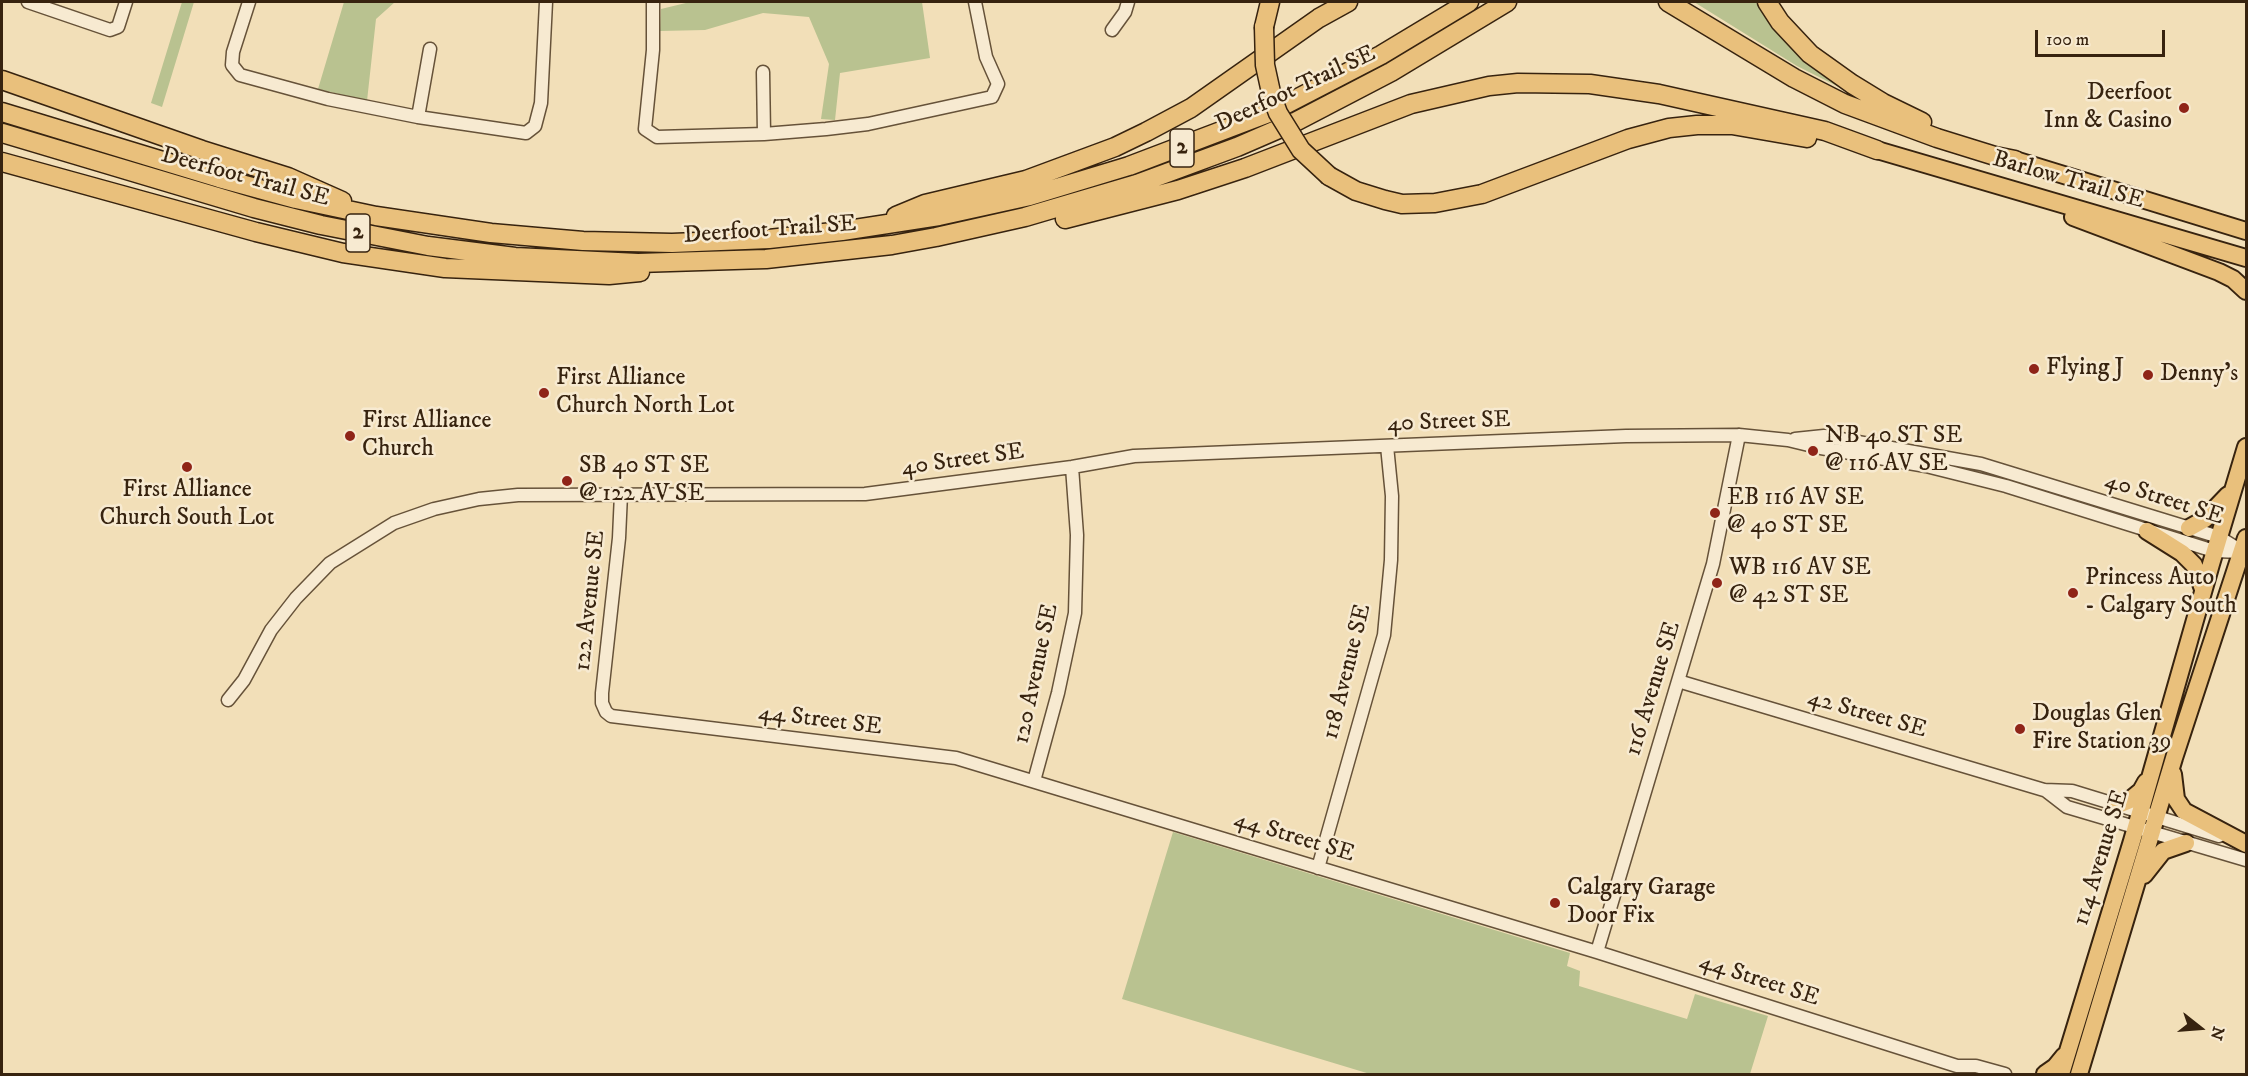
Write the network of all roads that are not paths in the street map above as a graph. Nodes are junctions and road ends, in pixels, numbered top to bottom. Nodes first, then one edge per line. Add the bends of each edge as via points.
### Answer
1 (28, 2) edge
2 (126, 2) edge
3 (249, 2) edge
4 (546, 2) edge
5 (653, 2) edge
6 (975, 2) edge
7 (1128, 2) edge
8 (1270, 2) edge
9 (1348, 2) edge
10 (1469, 2) edge
11 (1507, 2) edge
12 (1668, 2) edge
13 (1767, 2) edge
14 (1112, 30) dead end
15 (430, 49) dead end
16 (763, 72) dead end
17 (2, 80) edge
18 (2, 112) edge
19 (418, 117) junction
20 (2, 133) edge
21 (764, 134) junction
22 (1877, 150) junction
23 (2015, 160) junction
24 (2, 162) edge
25 (2042, 199) junction
26 (376, 216) junction
27 (869, 227) junction
28 (2247, 231) edge
29 (936, 237) junction
30 (2247, 258) edge
31 (727, 261) junction
32 (2247, 291) edge
33 (1739, 435) junction
34 (1788, 440) junction
35 (1387, 446) junction
36 (2247, 447) edge
37 (1072, 467) junction
38 (2233, 490) junction
39 (621, 494) junction
40 (2189, 528) junction
41 (2147, 531) junction
42 (2216, 544) junction
43 (2245, 545) edge
44 (2204, 589) junction
45 (1678, 681) junction
46 (228, 700) dead end
47 (606, 712) joint
48 (2174, 758) junction
49 (2153, 771) junction
50 (1034, 781) junction
51 (2044, 790) junction
52 (2118, 806) junction
53 (2146, 823) junction
54 (2186, 843) junction
55 (2247, 844) edge
56 (2247, 860) edge
57 (1318, 868) junction
58 (2136, 889) junction
59 (1597, 952) junction
60 (2068, 1050) junction
61 (1962, 1070) edge
62 (2005, 1074) edge
63 (2045, 1074) edge
64 (2061, 1074) edge
65 (2079, 1074) edge

1 - 2 street via 110,30 118,27
3 - 19 street via 232,52 232,65 240,75 328,99
4 - 19 street via 541,103 535,126 526,133
5 - 21 street via 653,50 645,129 657,137
6 - 21 street via 986,57 998,84 992,97 868,124
7 - 14 street
8 - 22 highway, bridge via 1264,27 1265,65 1278,114 1301,150 1329,176 1356,191 1385,200 1402,204 1446,202 1482,194 1628,139 1697,125 1732,125
9 - 27 highway via 1191,108 1125,142 1026,180 925,204
10 - 27 highway, Deerfoot Trail SE / 2 via 1310,92 1181,148 1030,196
11 - 29 highway, Deerfoot Trail SE / 2 via 1360,90 1237,147 1076,203
12 - 23 highway via 1845,104 1937,138
13 - 23 highway via 1795,40 1852,84 1908,116 1996,148
15 - 19 street
16 - 21 street
17 - 26 highway via 288,177
18 - 26 highway, Deerfoot Trail SE / 2 via 219,178
20 - 31 highway, Deerfoot Trail SE / 2 via 254,208 395,240 515,257 638,263
22 - 25 main road, Barlow Trail SE
22 - 29 highway via 1825,131 1642,91 1590,84 1498,85 1411,104 1178,190 1024,229
23 - 28 main road, Barlow Trail SE
24 - 31 highway via 256,232 333,250 445,268 609,275
25 - 30 main road, Barlow Trail SE
25 - 32 main road via 2055,211 2219,272
26 - 27 highway, Deerfoot Trail SE / 2 via 491,233 608,242 769,239
29 - 31 highway, Deerfoot Trail SE / 2 via 827,253
33 - 34 street, 40 Street SE
33 - 35 street, 40 Street SE
33 - 45 street, 116 Avenue SE via 1713,564
34 - 40 street, 40 Street SE via 1824,436 1981,465
34 - 41 street, 40 Street SE via 1926,466 2006,486
35 - 37 street, 40 Street SE via 1134,456
35 - 57 street, 118 Avenue SE via 1392,496 1391,560 1384,635
36 - 38 main road, 114 Avenue SE
37 - 39 street, 40 Street SE via 865,495
37 - 50 street, 120 Avenue SE via 1077,535 1076,613
38 - 40 main road via 2205,519
38 - 42 main road, 114 Avenue SE
39 - 46 street, 40 Street SE via 479,499 394,523 330,563 296,598 271,630 244,680
39 - 47 street, 122 Avenue SE via 602,693
40 - 42 street, 40 Street SE
41 - 42 street, 40 Street SE
41 - 44 main road via 2194,564
42 - 43 street, 40 Street SE
42 - 44 main road, 114 Avenue SE
43 - 48 main road, 114 Avenue SE
44 - 49 main road, 114 Avenue SE
45 - 51 street, 42 Street SE
45 - 59 street, 116 Avenue SE
47 - 50 street, 44 Street SE via 622,719 956,758
48 - 53 main road, 114 Avenue SE
48 - 55 main road via 2173,782 2180,807
49 - 52 main road via 2141,791
49 - 53 main road, 114 Avenue SE
50 - 57 street, 44 Street SE
51 - 52 street, 42 Street SE via 2072,792
51 - 53 street, 42 Street SE via 2067,807
52 - 53 street, 42 Street SE
53 - 54 street, 42 Street SE
53 - 55 street, 42 Street SE
53 - 58 main road, 114 Avenue SE
53 - 60 main road, 114 Avenue SE
54 - 56 street, 42 Street SE
54 - 58 main road via 2163,851
57 - 59 street, 44 Street SE
58 - 65 main road, 114 Avenue SE
59 - 61 street, 44 Street SE
60 - 63 main road
60 - 64 main road, 114 Avenue SE
61 - 62 street, 44 Street SE via 1976,1066

